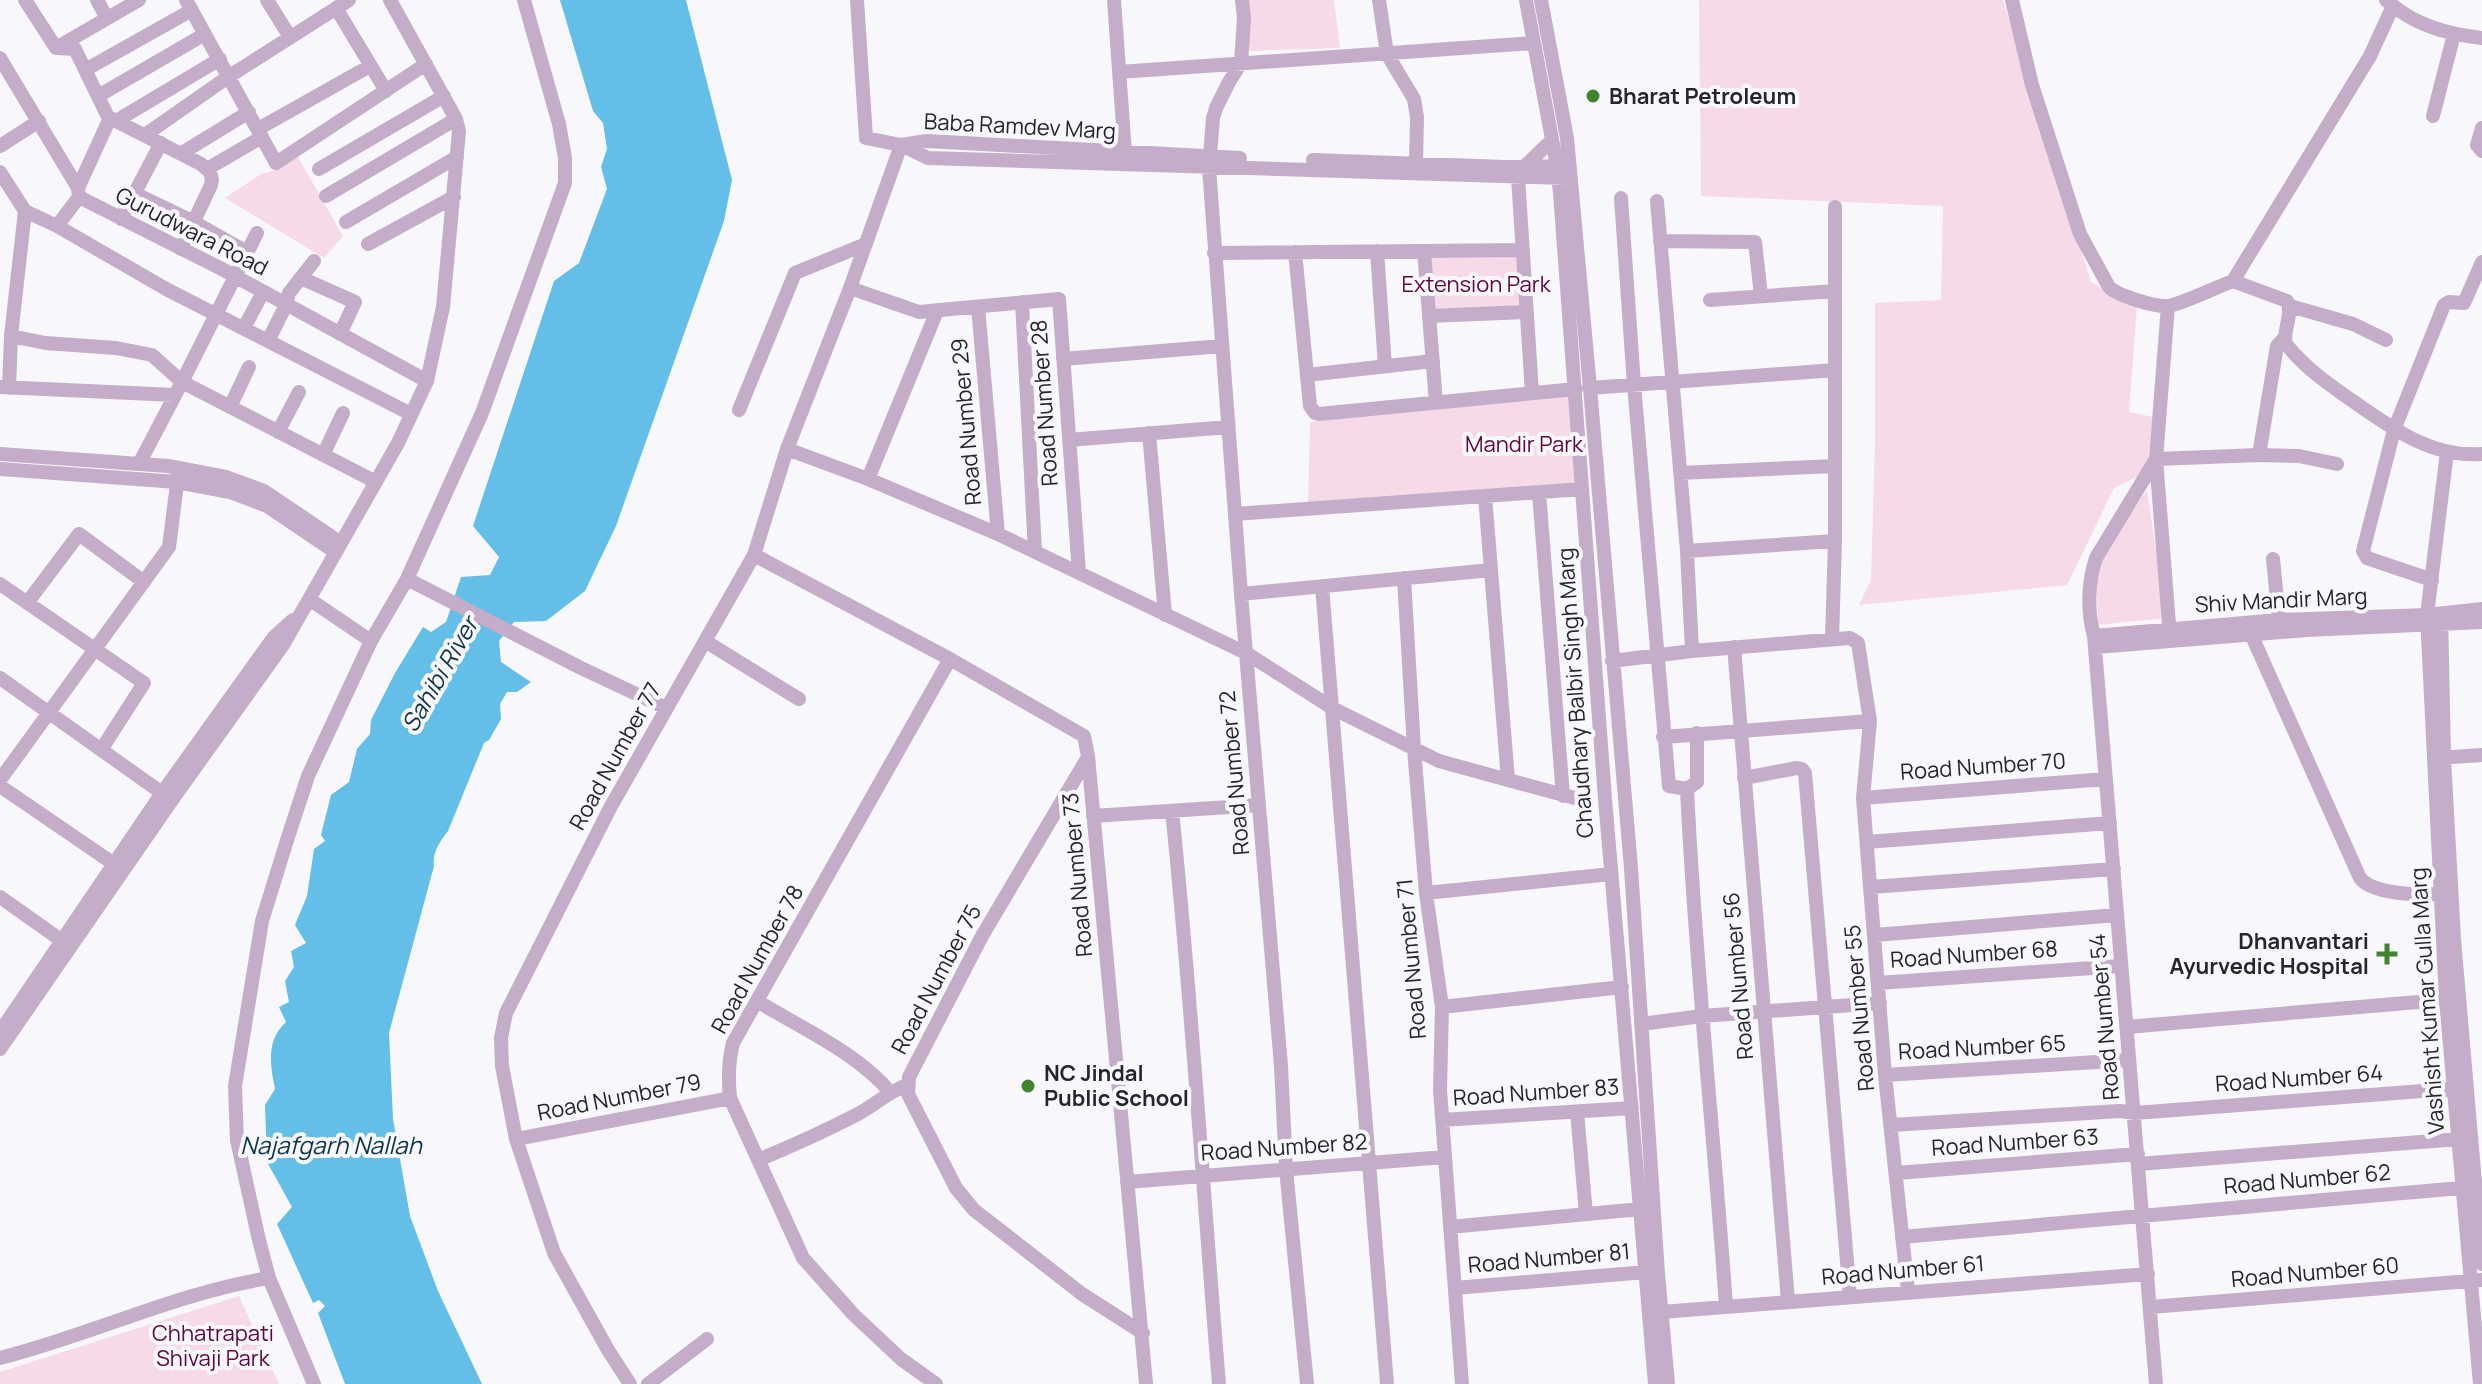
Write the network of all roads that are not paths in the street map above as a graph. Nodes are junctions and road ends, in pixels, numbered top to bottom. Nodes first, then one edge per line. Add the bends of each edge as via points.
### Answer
1 (45, 0) edge
2 (97, 0) edge
3 (390, 0) edge
4 (524, 0) edge
5 (857, 0) edge
6 (1114, 0) edge
7 (1242, 0) edge
8 (1379, 0) edge
9 (1526, 0) edge
10 (1541, 0) edge
11 (2012, 0) edge
12 (134, 1) edge
13 (274, 2) edge
14 (2390, 3) edge
15 (28, 4) edge
16 (343, 4) edge
17 (189, 5) edge
18 (107, 18) junction
19 (205, 34) junction
20 (2454, 34) junction
21 (290, 37) junction
22 (2482, 38) edge
23 (1534, 43) junction
24 (56, 48) junction
25 (1387, 54) junction
26 (0, 58) edge
27 (220, 59) junction
28 (1241, 63) junction
29 (426, 64) junction
30 (370, 66) junction
31 (85, 70) junction
32 (1119, 72) junction
33 (228, 77) junction
34 (386, 91) junction
35 (98, 96) junction
36 (444, 96) junction
37 (249, 112) junction
38 (2433, 116) dead end
39 (456, 119) junction
40 (113, 120) junction
41 (39, 121) junction
42 (2482, 128) edge
43 (260, 133) junction
44 (145, 135) junction
45 (1552, 140) junction
46 (161, 143) junction
47 (901, 145) junction
48 (0, 146) edge
49 (2482, 151) edge
50 (182, 153) junction
51 (1125, 153) junction
52 (457, 157) junction
53 (1210, 163) junction
54 (1416, 163) junction
55 (207, 169) junction
56 (319, 169) dead end
57 (0, 172) edge
58 (1521, 172) junction
59 (1564, 172) junction
60 (78, 193) junction
61 (134, 193) junction
62 (326, 196) dead end
63 (454, 197) junction
64 (1621, 198) dead end
65 (1657, 201) dead end
66 (1835, 207) dead end
67 (25, 211) junction
68 (121, 219) junction
69 (192, 221) junction
70 (346, 222) dead end
71 (57, 226) junction
72 (257, 233) dead end
73 (1660, 241) junction
74 (368, 244) dead end
75 (866, 244) junction
76 (181, 249) junction
77 (1523, 250) junction
78 (1377, 251) junction
79 (1424, 251) junction
80 (247, 252) junction
81 (1295, 252) junction
82 (1214, 253) junction
83 (314, 261) dead end
84 (2482, 262) edge
85 (234, 277) junction
86 (301, 278) junction
87 (2233, 281) junction
88 (850, 288) junction
89 (1835, 291) junction
90 (263, 292) junction
91 (1761, 296) junction
92 (1710, 300) dead end
93 (1022, 302) junction
94 (286, 305) junction
95 (2168, 306) junction
96 (2290, 306) junction
97 (978, 307) junction
98 (937, 311) junction
99 (1527, 312) junction
100 (216, 314) junction
101 (1429, 316) junction
102 (6, 328) edge
103 (244, 328) junction
104 (340, 334) junction
105 (2284, 338) junction
106 (2386, 340) dead end
107 (268, 341) junction
108 (1222, 346) junction
109 (1063, 359) junction
110 (1433, 361) junction
111 (1385, 366) junction
112 (249, 367) dead end
113 (1835, 370) junction
114 (1307, 375) junction
115 (427, 381) junction
116 (1672, 383) junction
117 (1634, 385) junction
118 (5, 387) edge
119 (179, 388) junction
120 (1583, 389) junction
121 (299, 392) dead end
122 (1532, 393) junction
123 (1436, 403) junction
124 (230, 407) junction
125 (739, 410) dead end
126 (343, 413) dead end
127 (411, 414) junction
128 (1228, 427) junction
129 (2394, 430) junction
130 (278, 432) junction
131 (1149, 433) junction
132 (1069, 440) junction
133 (787, 449) junction
134 (2447, 452) junction
135 (0, 454) edge
136 (2482, 454) edge
137 (323, 455) junction
138 (2259, 455) junction
139 (2156, 459) junction
140 (139, 464) junction
141 (2337, 464) dead end
142 (1835, 466) junction
143 (0, 469) edge
144 (1680, 473) junction
145 (178, 475) junction
146 (868, 479) junction
147 (376, 482) junction
148 (1582, 489) junction
149 (1539, 493) junction
150 (1485, 496) junction
151 (1235, 514) junction
152 (998, 534) junction
153 (1835, 541) junction
154 (338, 548) junction
155 (1687, 551) junction
156 (1035, 552) junction
157 (754, 555) junction
158 (2273, 559) dead end
159 (1491, 570) junction
160 (1079, 573) junction
161 (1404, 578) junction
162 (407, 579) junction
163 (2432, 580) junction
164 (144, 582) junction
165 (0, 584) edge
166 (1322, 586) junction
167 (1241, 594) junction
168 (309, 599) junction
169 (27, 603) junction
170 (2482, 609) edge
171 (1165, 615) junction
172 (297, 617) junction
173 (2279, 620) junction
174 (2434, 620) junction
175 (2482, 622) edge
176 (2251, 634) junction
177 (2170, 635) junction
178 (1832, 639) junction
179 (371, 641) junction
180 (705, 641) junction
181 (2095, 641) junction
182 (1734, 647) junction
183 (95, 649) junction
184 (1692, 651) junction
185 (1246, 653) junction
186 (1657, 656) junction
187 (950, 659) junction
188 (1612, 661) junction
189 (0, 678) edge
190 (799, 699) dead end
191 (666, 708) junction
192 (1334, 709) junction
193 (49, 713) junction
194 (1870, 721) junction
195 (1740, 729) junction
196 (1697, 733) junction
197 (1663, 737) junction
198 (1414, 749) junction
199 (101, 750) junction
200 (2482, 755) edge
201 (1088, 756) junction
202 (2439, 758) junction
203 (1744, 778) junction
204 (2106, 779) junction
205 (1508, 780) junction
206 (0, 783) edge
207 (1687, 789) junction
208 (162, 793) junction
209 (1563, 796) junction
210 (1863, 798) junction
211 (1586, 801) dead end
212 (1259, 805) junction
213 (1172, 811) junction
214 (1093, 816) junction
215 (2110, 823) junction
216 (1867, 842) junction
217 (114, 864) junction
218 (2114, 869) junction
219 (1611, 874) junction
220 (1871, 887) junction
221 (1426, 893) junction
222 (2440, 894) junction
223 (0, 897) edge
224 (2117, 915) junction
225 (1875, 935) junction
226 (67, 944) junction
227 (2121, 966) junction
228 (1878, 983) junction
229 (1622, 987) junction
230 (2452, 999) junction
231 (757, 1001) junction
232 (1880, 1003) junction
233 (1442, 1007) junction
234 (1825, 1007) junction
235 (1763, 1011) junction
236 (1702, 1016) junction
237 (1641, 1024) junction
238 (2127, 1027) junction
239 (0, 1032) edge
240 (0, 1049) edge
241 (2129, 1060) junction
242 (1885, 1075) junction
243 (907, 1085) junction
244 (2460, 1088) junction
245 (890, 1092) junction
246 (730, 1098) junction
247 (1632, 1108) junction
248 (1577, 1112) junction
249 (2135, 1113) junction
250 (1442, 1120) junction
251 (1891, 1125) junction
252 (516, 1139) junction
253 (2459, 1139) junction
254 (1445, 1157) junction
255 (2138, 1159) junction
256 (758, 1160) junction
257 (1368, 1163) junction
258 (1286, 1169) junction
259 (1896, 1173) junction
260 (1202, 1176) junction
261 (1127, 1182) junction
262 (2468, 1187) junction
263 (1640, 1209) junction
264 (1586, 1214) junction
265 (2142, 1216) junction
266 (1450, 1227) junction
267 (1902, 1237) junction
268 (2482, 1264) edge
269 (1646, 1272) junction
270 (2148, 1274) junction
271 (269, 1278) junction
272 (2477, 1280) edge
273 (1455, 1288) junction
274 (1908, 1291) junction
275 (1850, 1296) junction
276 (1788, 1301) junction
277 (1726, 1306) junction
278 (2151, 1307) junction
279 (1661, 1312) junction
280 (1143, 1333) junction
281 (707, 1339) dead end
282 (0, 1358) edge
283 (314, 1384) edge
284 (630, 1384) edge
285 (648, 1384) edge
286 (936, 1384) edge
287 (1146, 1384) edge
288 (1219, 1384) edge
289 (1307, 1384) edge
290 (1387, 1384) edge
291 (1462, 1384) edge
292 (1655, 1384) edge
293 (1668, 1384) edge
294 (2156, 1384) edge
295 (2480, 1384) edge

1 - 15 street
2 - 18 street
3 - 29 street
4 - 162 street via 559,124 565,183 482,413
5 - 47 street via 866,138
6 - 32 street
7 - 28 street
8 - 25 street
9 - 23 street, Chaudhary Balbir Singh Marg
10 - 59 street, Chaudhary Balbir Singh Marg via 1567,138
11 - 95 street via 2032,85 2080,234 2115,293
12 - 18 street
13 - 21 street
14 - 20 street via 2424,26
14 - 87 street via 2370,56
15 - 24 street
16 - 21 street
16 - 30 street
17 - 19 street
17 - 31 street
18 - 24 street
19 - 27 street
19 - 35 street
20 - 22 street
20 - 38 street
21 - 33 street
23 - 25 street
23 - 45 street, Chaudhary Balbir Singh Marg
24 - 31 street via 75,49
25 - 28 street
25 - 54 street via 1414,99
26 - 41 street
27 - 33 street
27 - 40 street
28 - 32 street
28 - 53 street, Road Number 72 via 1216,108
29 - 34 street
29 - 36 street
30 - 34 street
30 - 43 street
31 - 35 street
32 - 51 street
33 - 37 street
33 - 44 street
34 - 43 street via 276,163
35 - 40 street
36 - 39 street
36 - 56 street
37 - 43 street
37 - 50 street
39 - 52 street
39 - 62 street
40 - 44 street
40 - 60 street
41 - 48 street
41 - 60 street
42 - 49 street via 2477,145
43 - 55 street
44 - 46 street
45 - 58 street
45 - 59 street, Chaudhary Balbir Singh Marg
46 - 50 street
46 - 61 street
47 - 51 street, Baba Ramdev Marg via 927,141
47 - 53 street, Baba Ramdev Marg via 928,158
47 - 75 street, Road Number 77
50 - 55 street
51 - 53 street, Baba Ramdev Marg
52 - 63 street
52 - 70 street
53 - 54 street, Baba Ramdev Marg
53 - 58 street, Baba Ramdev Marg
53 - 82 street, Road Number 72
54 - 58 street, Baba Ramdev Marg
55 - 69 street via 212,180
57 - 67 street
58 - 59 street, Baba Ramdev Marg
58 - 77 street
59 - 120 street, Chaudhary Balbir Singh Marg
60 - 68 street, Gurudwara Road
60 - 71 street
61 - 68 street
61 - 69 street
63 - 74 street
63 - 115 street via 443,307
64 - 117 street
65 - 73 street
66 - 89 street
67 - 71 street
67 - 102 street
68 - 76 street, Gurudwara Road
69 - 76 street
69 - 80 street
71 - 100 street
72 - 80 street
73 - 91 street via 1755,242
73 - 116 street
75 - 88 street, Road Number 77
75 - 125 street via 795,273
76 - 85 street, Gurudwara Road
77 - 79 street
77 - 99 street
78 - 79 street
78 - 81 street
78 - 111 street
79 - 101 street
80 - 85 street
81 - 82 street
81 - 114 street
82 - 108 street, Road Number 72
83 - 86 street
84 - 129 street via 2467,300 2444,305
85 - 90 street, Gurudwara Road
85 - 100 street
86 - 94 street
86 - 104 street via 355,302
87 - 95 street
87 - 96 street
88 - 98 street, Road Number 28 via 919,312
88 - 133 street, Road Number 77
89 - 91 street
89 - 113 street
90 - 94 street, Gurudwara Road
90 - 103 street
91 - 92 street
93 - 97 street, Road Number 28
93 - 109 street, Road Number 28 via 1059,299
93 - 156 street
94 - 104 street, Gurudwara Road
94 - 107 street
95 - 139 street
96 - 105 street
96 - 106 street via 2353,324
97 - 98 street, Road Number 28
97 - 152 street, Road Number 29
98 - 146 street
99 - 101 street
99 - 122 street
100 - 103 street
100 - 119 street
101 - 110 street
102 - 118 street
102 - 119 street via 45,343 152,355
103 - 107 street
104 - 115 street, Gurudwara Road
105 - 129 street via 2314,375
105 - 138 street via 2277,346
107 - 127 street
108 - 109 street
108 - 128 street, Road Number 72
109 - 132 street, Road Number 28
110 - 111 street
110 - 123 street
111 - 114 street
112 - 124 street
113 - 116 street
113 - 142 street
114 - 123 street via 1310,406 1319,414
115 - 127 street
116 - 117 street
116 - 144 street
117 - 120 street
117 - 186 street
118 - 119 street
119 - 124 street
119 - 140 street
120 - 122 street
120 - 148 street, Chaudhary Balbir Singh Marg
120 - 188 street, Chaudhary Balbir Singh Marg
121 - 130 street
122 - 123 street
124 - 130 street
126 - 137 street
127 - 147 street
128 - 131 street
128 - 151 street, Road Number 72
129 - 134 street
129 - 163 street via 2364,553
130 - 137 street
131 - 132 street
131 - 171 street
132 - 160 street, Road Number 28
133 - 146 street
133 - 157 street, Road Number 77
134 - 136 street
134 - 163 street, Vashisht Kumar Gulla Marg
135 - 140 street
137 - 147 street
138 - 139 street
138 - 141 street
139 - 177 street
139 - 181 street, Road Number 54 via 2092,569
140 - 145 street
142 - 144 street
142 - 153 street
143 - 145 street
144 - 155 street
145 - 154 street via 267,506
145 - 164 street via 169,547
146 - 152 street
147 - 154 street
148 - 149 street
148 - 219 street, Chaudhary Balbir Singh Marg
149 - 150 street
149 - 209 street
150 - 151 street
150 - 159 street
151 - 167 street, Road Number 72
152 - 156 street
153 - 155 street
153 - 178 street
154 - 168 street
155 - 184 street
156 - 160 street
157 - 180 street, Road Number 77
157 - 187 street, Road Number 73
158 - 173 street
159 - 161 street
159 - 205 street
160 - 171 street
161 - 166 street
161 - 198 street, Road Number 71
162 - 179 street
162 - 191 street
163 - 174 street, Vashisht Kumar Gulla Marg
164 - 169 street via 79,534
164 - 183 street
165 - 169 street
166 - 167 street
166 - 192 street
167 - 185 street, Road Number 72
168 - 172 street
168 - 179 street
169 - 183 street
170 - 174 street, Shiv Mandir Marg
171 - 185 street
172 - 208 street via 274,637
172 - 226 street via 283,645
173 - 174 street, Shiv Mandir Marg
173 - 177 street, Shiv Mandir Marg
174 - 175 street
174 - 176 street
174 - 202 street, Vashisht Kumar Gulla Marg
176 - 177 street
176 - 222 street via 2360,878 2374,889
177 - 181 street
178 - 182 street
178 - 194 street, Road Number 55 via 1858,643
179 - 271 street via 308,776 262,921 235,1086 237,1140
180 - 190 street
180 - 191 street, Road Number 77
181 - 204 street, Road Number 54
182 - 184 street
182 - 195 street, Road Number 56
183 - 193 street
183 - 199 street via 144,683
184 - 186 street
185 - 192 street
185 - 212 street, Road Number 72
186 - 188 street
186 - 197 street
187 - 201 street, Road Number 73 via 1080,733
187 - 231 street, Road Number 78
188 - 237 street, Chaudhary Balbir Singh Marg
189 - 193 street
191 - 252 street, Road Number 77 via 506,1013 502,1066
192 - 198 street
192 - 257 street
193 - 199 street
193 - 206 street
194 - 195 street
194 - 210 street, Road Number 55
195 - 196 street
195 - 203 street, Road Number 56
196 - 197 street
196 - 207 street via 1698,780
197 - 207 street via 1669,786
198 - 205 street
198 - 221 street, Road Number 71
199 - 208 street
200 - 202 street
201 - 214 street, Road Number 73
201 - 243 street, Road Number 75 via 982,936
202 - 222 street, Vashisht Kumar Gulla Marg
202 - 230 street, Vashisht Kumar Gulla Marg
203 - 234 street via 1797,768 1805,773
203 - 235 street, Road Number 56
204 - 210 street, Road Number 70
204 - 215 street, Road Number 54
205 - 209 street
206 - 217 street
207 - 236 street
208 - 217 street
209 - 211 street
210 - 216 street, Road Number 55
212 - 213 street
212 - 258 street, Road Number 72
213 - 214 street
213 - 260 street
214 - 261 street, Road Number 73
215 - 216 street
215 - 218 street, Road Number 54
216 - 220 street, Road Number 55
217 - 226 street
218 - 220 street
218 - 224 street, Road Number 54
219 - 221 street
219 - 229 street, Chaudhary Balbir Singh Marg
220 - 225 street, Road Number 55
221 - 233 street, Road Number 71
222 - 230 street, Vashisht Kumar Gulla Marg
223 - 226 street
224 - 225 street
224 - 227 street, Road Number 54
225 - 228 street, Road Number 55
226 - 239 street
226 - 240 street
227 - 228 street, Road Number 68
227 - 238 street, Road Number 54
228 - 232 street, Road Number 55
229 - 233 street
229 - 247 street, Chaudhary Balbir Singh Marg
230 - 238 street
230 - 244 street, Vashisht Kumar Gulla Marg via 2452,1047
231 - 245 street via 836,1049
231 - 246 street, Road Number 78 via 733,1043
232 - 234 street
232 - 242 street, Road Number 55
233 - 250 street, Road Number 71
234 - 235 street
234 - 275 street
235 - 236 street
235 - 276 street, Road Number 56
236 - 237 street
236 - 277 street
237 - 279 street, Chaudhary Balbir Singh Marg
238 - 241 street, Road Number 54
241 - 242 street, Road Number 65
241 - 249 street, Road Number 54
242 - 251 street, Road Number 55
243 - 245 street
243 - 280 street, Road Number 75 via 956,1188 974,1210 1082,1294
244 - 249 street, Road Number 64
244 - 253 street, Vashisht Kumar Gulla Marg
244 - 262 street, Vashisht Kumar Gulla Marg
245 - 256 street via 820,1134
246 - 252 street, Road Number 79
246 - 256 street, Road Number 78
247 - 248 street, Road Number 83
247 - 263 street, Chaudhary Balbir Singh Marg
248 - 250 street, Road Number 83
248 - 264 street
249 - 251 street, Road Number 64
249 - 255 street, Road Number 54
250 - 254 street, Road Number 71
251 - 259 street, Road Number 55
252 - 284 street, Road Number 77 via 554,1253
253 - 255 street, Road Number 63
253 - 262 street, Vashisht Kumar Gulla Marg
254 - 257 street, Road Number 82
254 - 266 street, Road Number 71
255 - 259 street, Road Number 63
255 - 265 street, Road Number 54
256 - 286 street, Road Number 78 via 803,1258 853,1314
257 - 258 street, Road Number 82
257 - 290 street
258 - 260 street, Road Number 82
258 - 289 street, Road Number 72
259 - 267 street, Road Number 55
260 - 261 street, Road Number 82
260 - 288 street
261 - 280 street, Road Number 73
262 - 265 street, Road Number 62
262 - 268 street, Vashisht Kumar Gulla Marg
262 - 272 street, Vashisht Kumar Gulla Marg
263 - 264 street
263 - 269 street, Chaudhary Balbir Singh Marg
264 - 266 street
265 - 267 street, Road Number 62
265 - 270 street, Road Number 54
266 - 273 street, Road Number 71
267 - 274 street, Road Number 55
269 - 273 street, Road Number 81
269 - 292 street, Chaudhary Balbir Singh Marg
270 - 274 street, Road Number 61
270 - 278 street, Road Number 54
271 - 282 street via 228,1284
271 - 283 street
272 - 278 street, Road Number 60
272 - 295 street, Vashisht Kumar Gulla Marg
273 - 291 street, Road Number 71
274 - 275 street, Road Number 61
275 - 276 street, Road Number 61
276 - 277 street, Road Number 61
277 - 279 street, Road Number 61
278 - 294 street, Road Number 54
279 - 293 street, Chaudhary Balbir Singh Marg
280 - 287 street, Road Number 73
281 - 285 street

